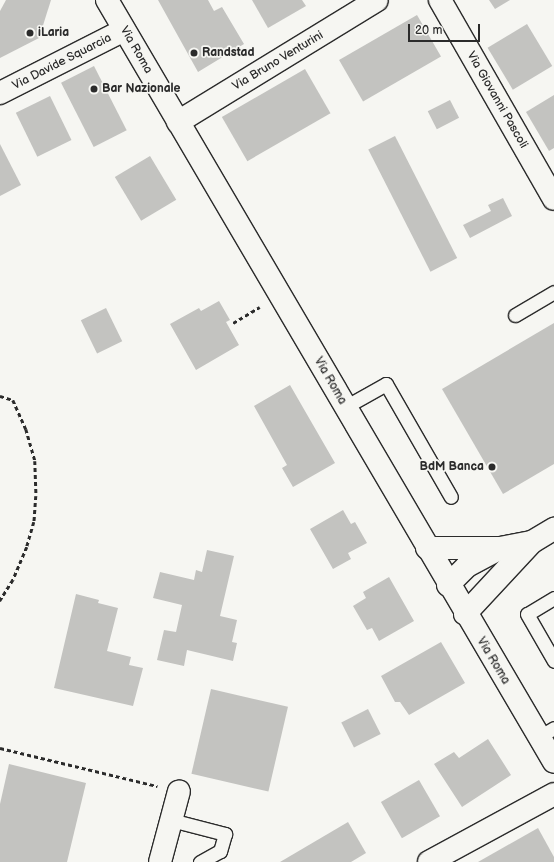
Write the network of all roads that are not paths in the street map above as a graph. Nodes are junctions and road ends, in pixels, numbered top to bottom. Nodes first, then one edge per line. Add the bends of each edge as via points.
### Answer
1 (106, 0) edge
2 (377, 0) edge
3 (440, 0) edge
4 (124, 30) junction
5 (0, 93) edge
6 (178, 122) junction
7 (554, 199) edge
8 (554, 292) edge
9 (515, 315) dead end
10 (344, 407) junction
11 (451, 497) dead end
12 (554, 529) edge
13 (532, 542) junction
14 (427, 548) junction
15 (500, 548) junction
16 (448, 585) junction
17 (554, 598) edge
18 (465, 614) junction
19 (554, 661) edge
20 (546, 733) edge
21 (554, 762) edge
22 (179, 791) road end
23 (554, 794) edge
24 (171, 820) junction
25 (160, 862) edge
26 (200, 862) edge
27 (429, 862) edge

1 - 4 street, Via Roma
2 - 6 street, Via Bruno Venturini
3 - 7 street, Via Giovanni Pascoli
4 - 5 street, Via Davide Squarcia
4 - 6 street, Via Roma
6 - 10 street, Via Roma
8 - 9 lane
10 - 11 lane via 386,384
10 - 14 street, Via Roma
12 - 13 street
13 - 15 street
13 - 18 street
14 - 15 street
14 - 16 street, Via Roma
15 - 16 street via 467,566
16 - 18 street, Via Roma
17 - 19 lane via 527,614
18 - 20 street, Via Roma
20 - 21 street, Via Roma
22 - 24 street
23 - 27 street
24 - 25 street
24 - 26 lane via 224,834 220,851

